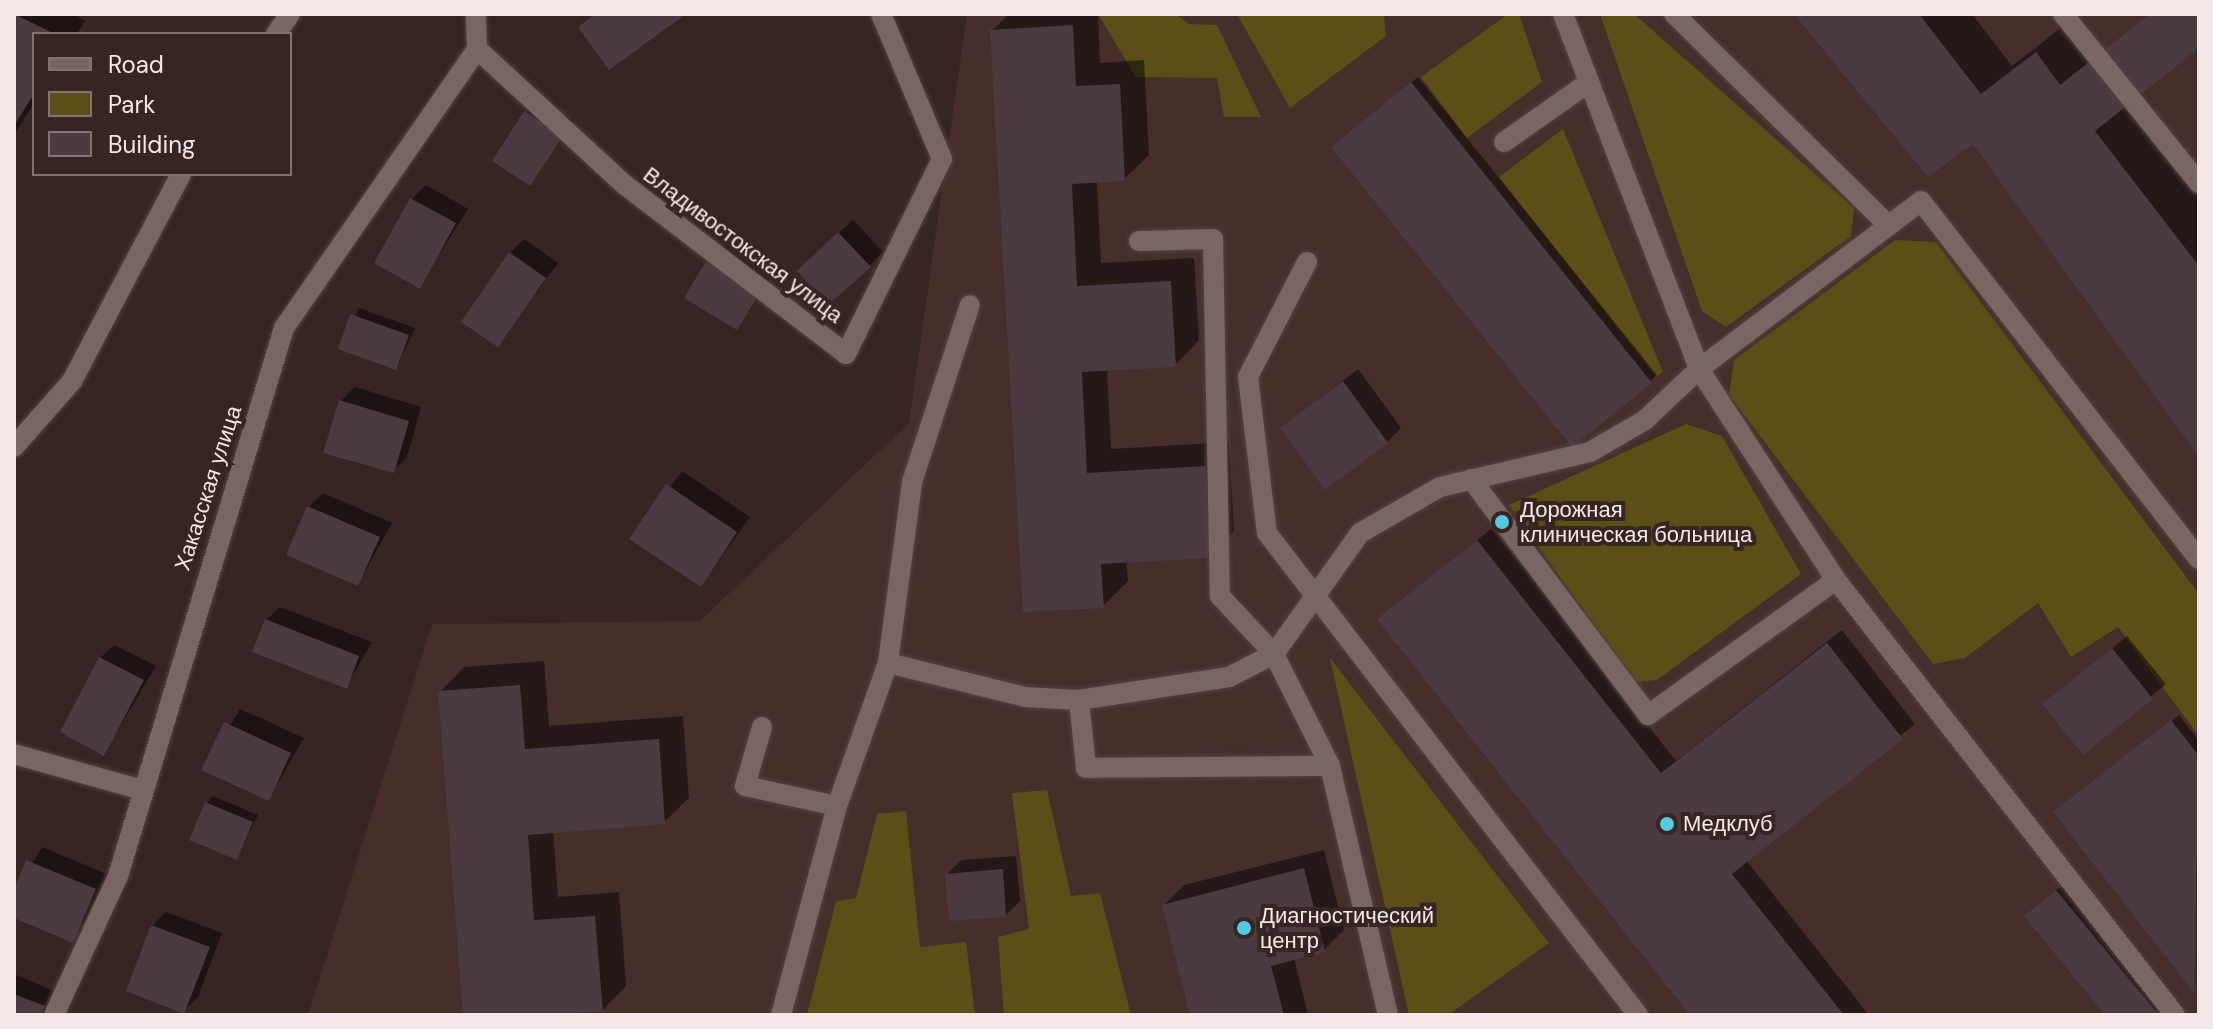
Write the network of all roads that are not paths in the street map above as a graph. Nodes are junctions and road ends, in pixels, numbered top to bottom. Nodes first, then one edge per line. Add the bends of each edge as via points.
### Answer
1 (290, 14) edge
2 (476, 14) edge
3 (881, 14) edge
4 (1563, 14) edge
5 (1674, 14) edge
6 (2063, 14) edge
7 (277, 32) edge
8 (477, 49) junction
9 (1588, 83) junction
10 (1504, 142) dead end
11 (180, 176) edge
12 (2199, 183) edge
13 (1887, 224) junction
14 (1139, 241) dead end
15 (1307, 262) dead end
16 (970, 305) dead end
17 (1699, 369) junction
18 (14, 447) edge
19 (1471, 479) junction
20 (2199, 559) edge
21 (1836, 580) junction
22 (1311, 595) junction
23 (1274, 654) junction
24 (888, 663) junction
25 (1079, 700) junction
26 (762, 727) dead end
27 (14, 754) edge
28 (1330, 766) junction
29 (142, 790) junction
30 (837, 806) junction
31 (54, 1015) edge
32 (781, 1015) edge
33 (1388, 1015) edge
34 (1638, 1015) edge
35 (2175, 1015) edge

1 - 7 street
2 - 8 street
3 - 8 street, Владивостокская улица via 942,159 846,354 625,185
4 - 9 street
5 - 13 street
6 - 12 street
8 - 29 street, Хакасская улица via 284,328
9 - 10 street
9 - 17 street
11 - 18 street via 72,381
13 - 17 street
13 - 20 street via 1921,201
14 - 23 street via 1213,239 1220,596
15 - 22 street via 1248,377 1267,533
16 - 24 street via 912,482
17 - 19 street via 1645,420 1590,452
17 - 21 street
19 - 21 street via 1648,715
19 - 22 street via 1440,487 1360,533
21 - 35 street
22 - 23 street
22 - 34 street
23 - 25 street via 1229,677
23 - 28 street
24 - 25 street via 1025,697
24 - 30 street
25 - 28 street via 1086,768
26 - 30 street via 745,786
27 - 29 street
28 - 33 street
29 - 31 street, Хакасская улица via 118,876
30 - 32 street

